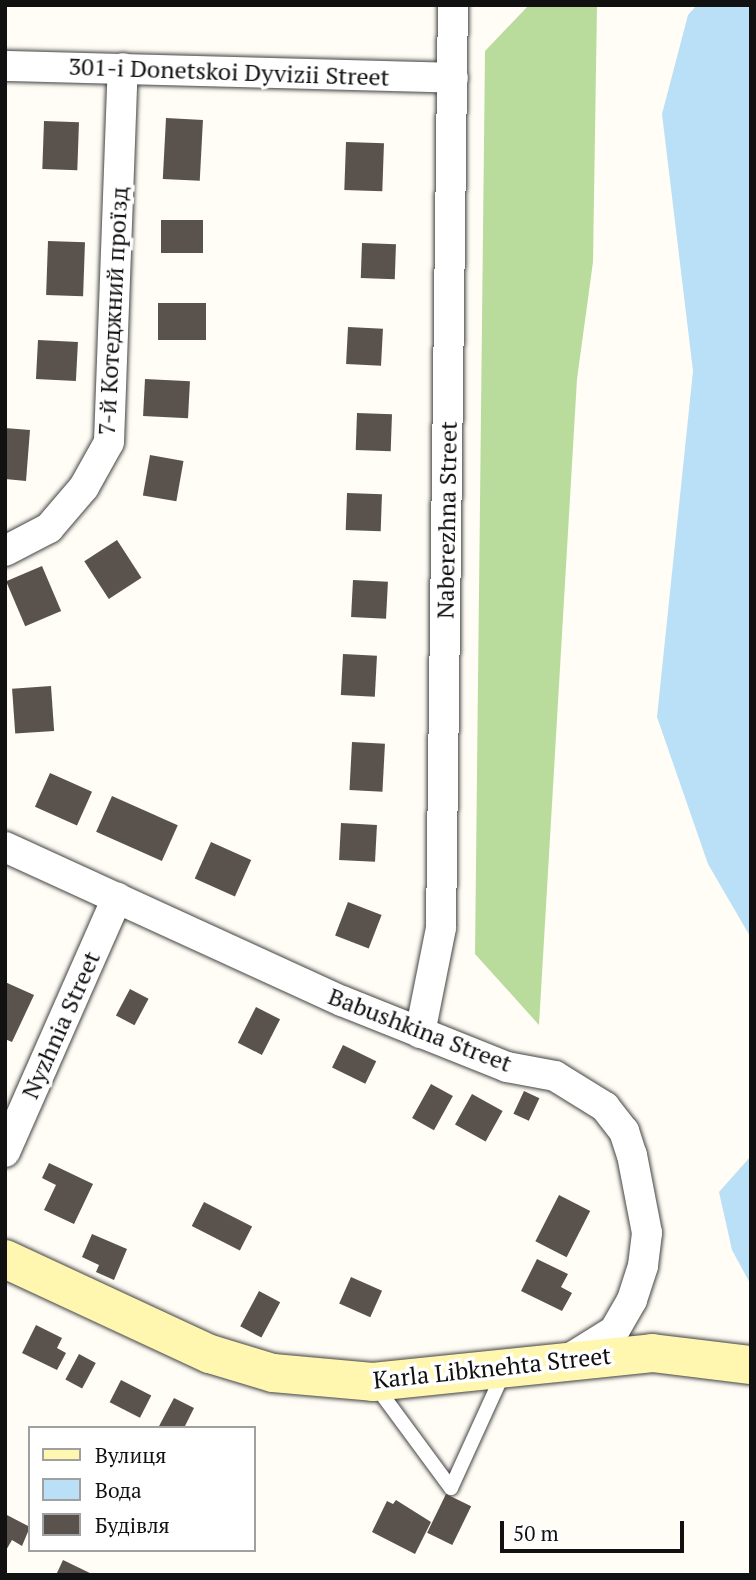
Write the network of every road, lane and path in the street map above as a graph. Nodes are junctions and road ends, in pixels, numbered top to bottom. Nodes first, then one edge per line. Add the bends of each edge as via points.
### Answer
1 (453, 5) edge
2 (5, 66) edge
3 (123, 68) junction
4 (453, 78) junction
5 (5, 551) edge
6 (5, 848) edge
7 (117, 898) junction
8 (420, 1033) junction
9 (5, 1152) edge
10 (5, 1259) edge
11 (569, 1359) junction
12 (751, 1365) edge
13 (505, 1369) junction
14 (373, 1382) junction

1 - 4 street, Naberezhna Street
2 - 3 street, 301-i Donetskoi Dyvizii Street
3 - 4 street, 301-i Donetskoi Dyvizii Street
3 - 5 street, 7-й Котеджний проїзд via 109,442 84,487 49,527
4 - 8 street, Naberezhna Street via 441,928
6 - 7 street, Babushkina Street
7 - 8 street, Babushkina Street
7 - 9 street, Nyzhnia Street
8 - 11 street, Babushkina Street via 584,1090 624,1131 647,1233 643,1266 632,1300 614,1331
10 - 14 street, Karla Libknehta Street via 210,1354 273,1373
11 - 12 street, Karla Libknehta Street via 652,1353
11 - 13 street, Karla Libknehta Street
13 - 14 street, Karla Libknehta Street
13 - 14 lane via 451,1488

